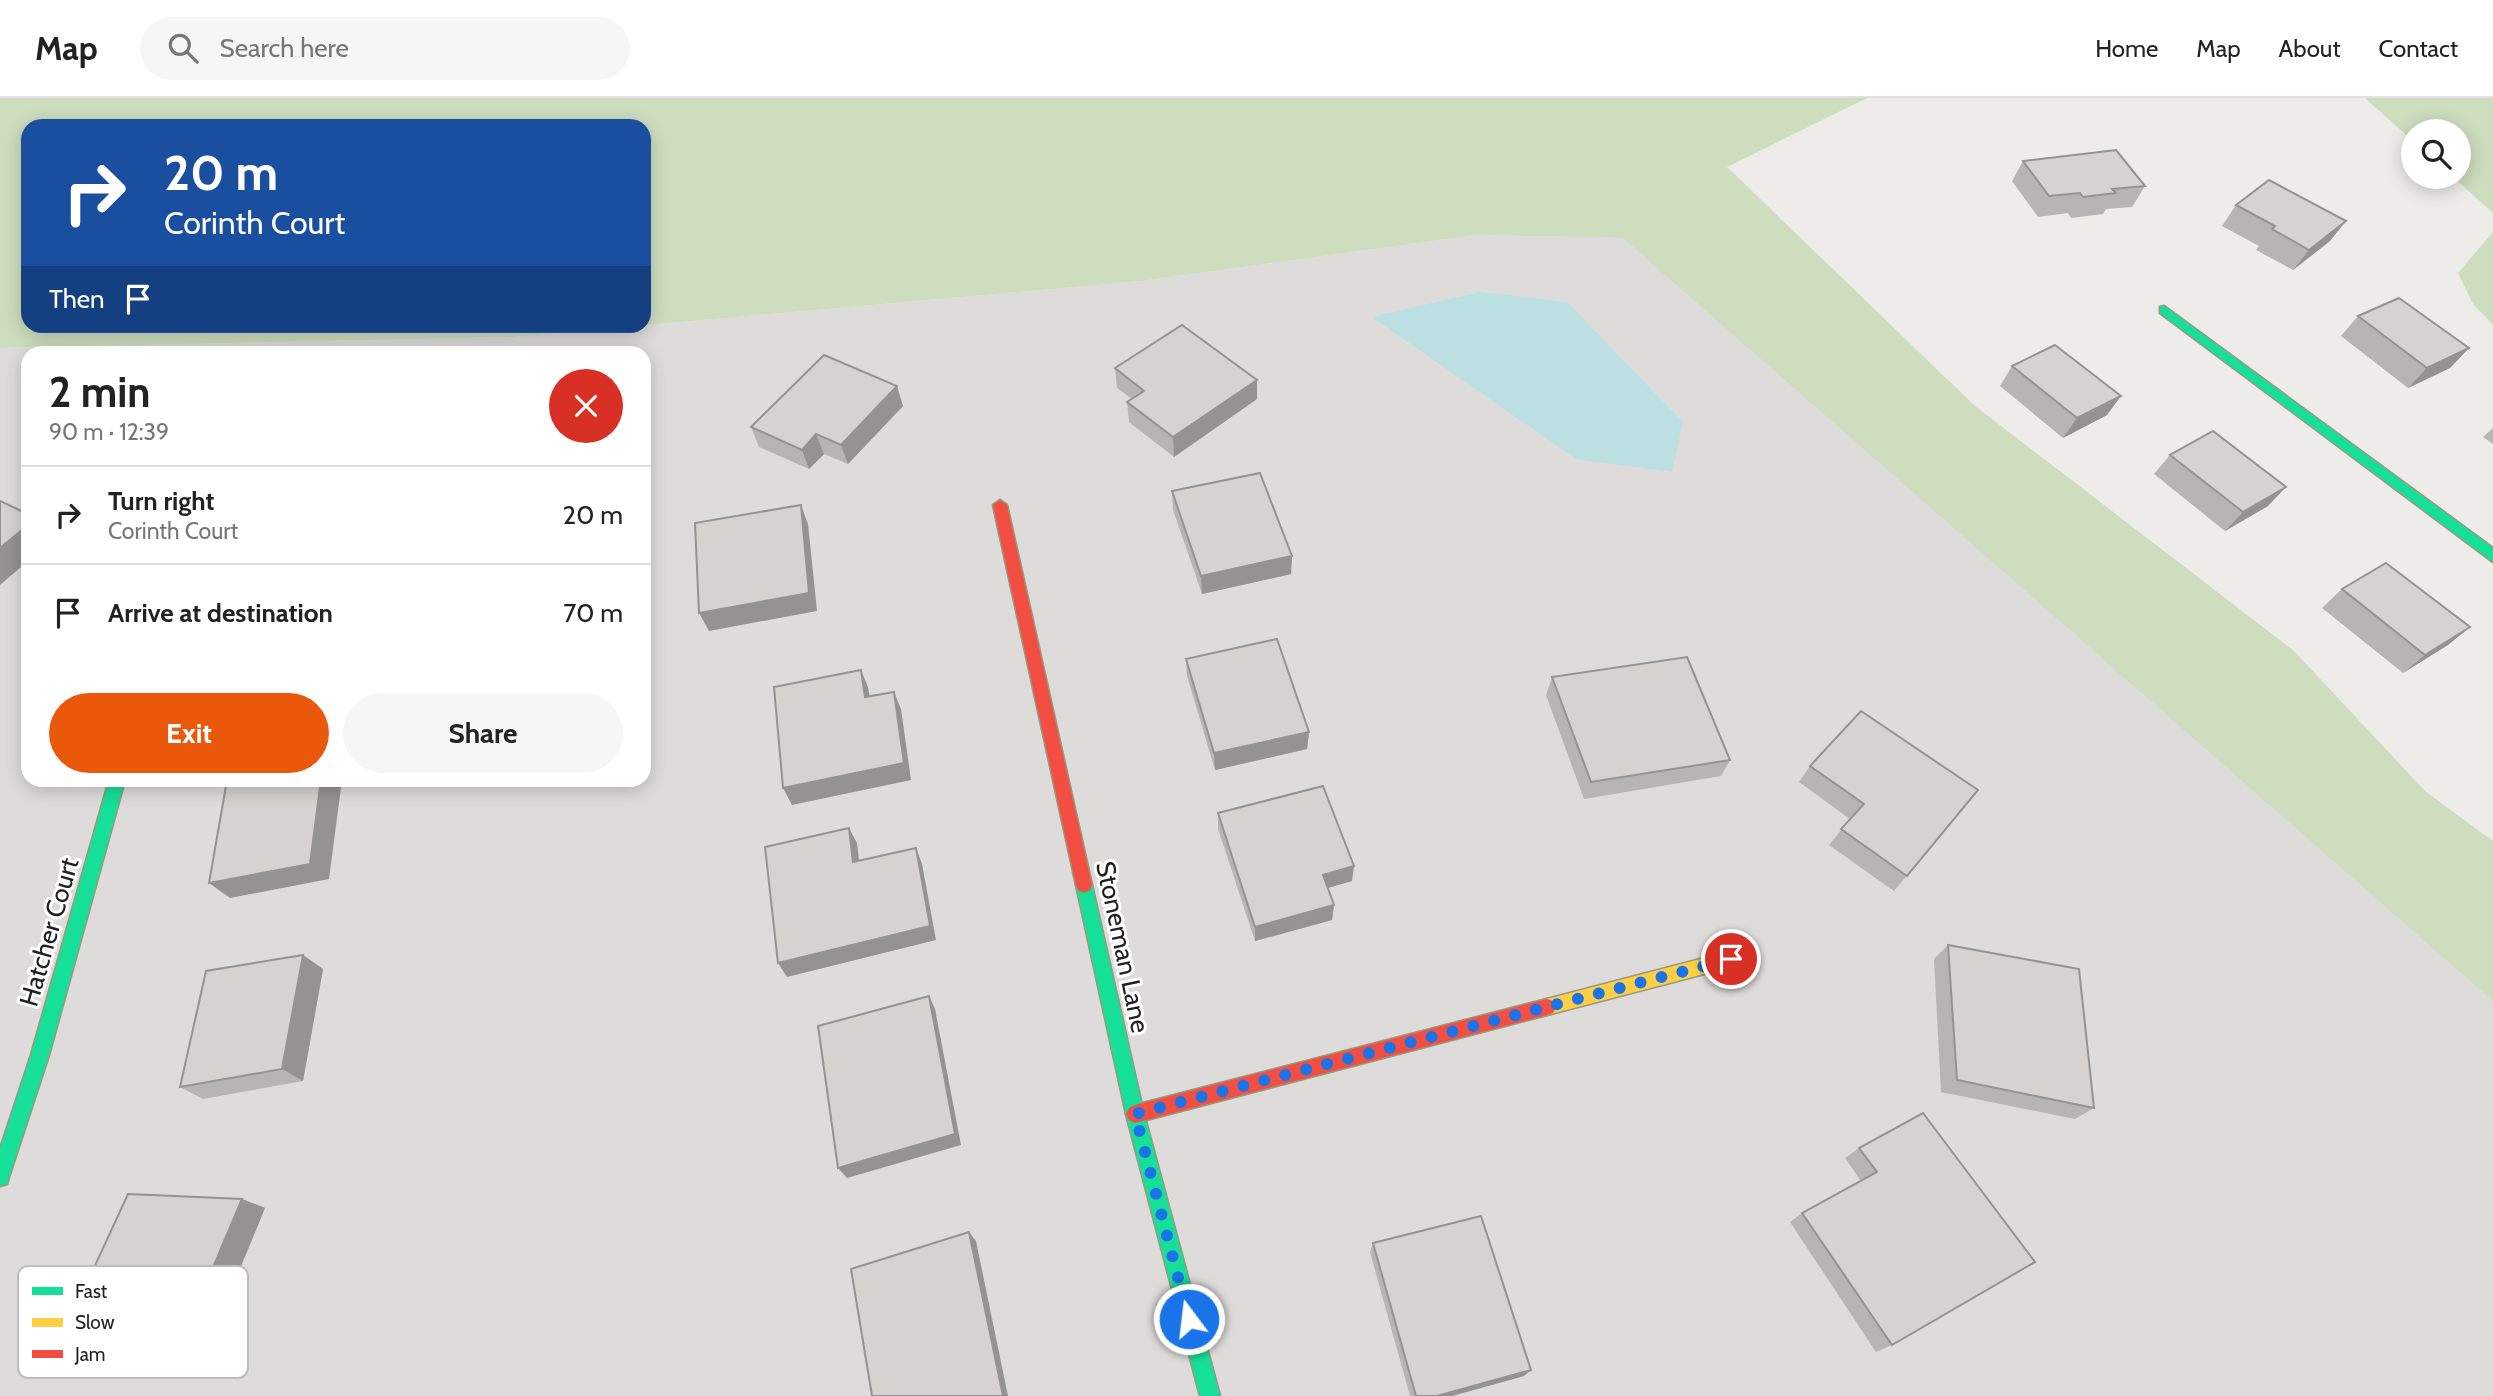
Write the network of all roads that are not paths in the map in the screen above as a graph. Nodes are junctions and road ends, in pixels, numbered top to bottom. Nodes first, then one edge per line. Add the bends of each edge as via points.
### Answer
1 (2164, 310) dead end
2 (1000, 505) dead end
3 (2493, 555) edge
4 (115, 787) edge
5 (1731, 959) dead end
6 (1135, 1114) junction
7 (0, 1177) edge
8 (1210, 1396) edge

1 - 3 street
2 - 6 street, Stoneman Lane
4 - 7 street, Hatcher Court via 40,1055
5 - 6 street
6 - 8 street, Stoneman Lane

